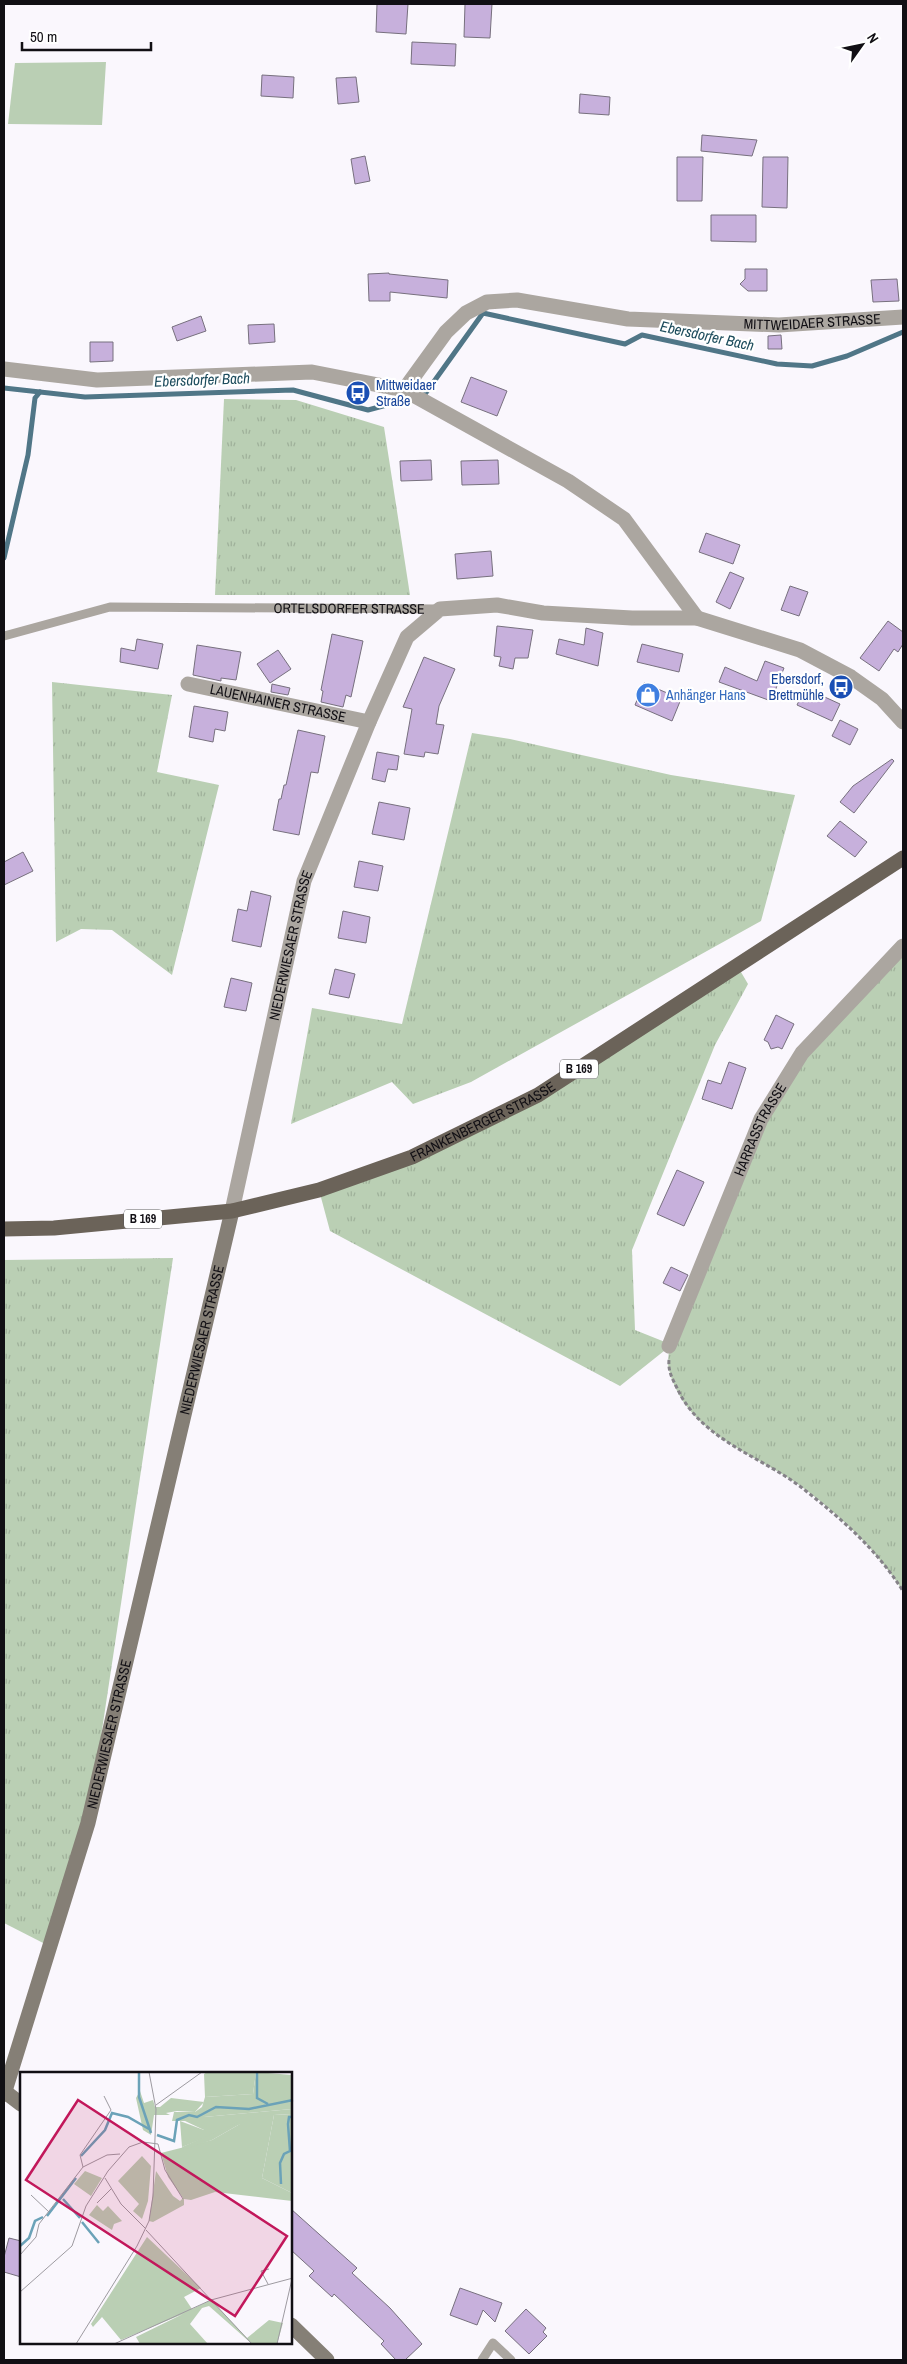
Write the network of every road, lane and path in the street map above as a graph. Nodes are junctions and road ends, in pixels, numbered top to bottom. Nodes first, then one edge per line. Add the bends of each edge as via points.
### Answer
1 (903, 317) edge
2 (4, 369) edge
3 (404, 390) junction
4 (440, 609) junction
5 (697, 618) junction
6 (4, 636) edge
7 (188, 684) dead end
8 (369, 722) junction
9 (903, 722) edge
10 (903, 858) edge
11 (903, 946) edge
12 (232, 1211) junction
13 (4, 1229) edge
14 (669, 1346) joint
15 (903, 1591) edge
16 (4, 2092) edge
17 (20, 2103) edge
18 (292, 2326) edge
19 (327, 2360) edge
20 (482, 2360) edge
21 (511, 2360) edge

1 - 3 street, MITTWEIDAER STRASSE via 769,325 628,319 517,300 488,302 466,312 446,332
2 - 3 street via 97,380 312,372
3 - 5 street via 568,481 624,519
4 - 5 street, ORTELSDORFER STRASSE via 497,605 543,613
4 - 6 lane, ORTELSDORFER STRASSE via 110,607
4 - 8 street, NIEDERWIESAER STRASSE via 407,636
5 - 9 street via 800,650 867,688
7 - 8 street, LAUENHAINER STRASSE
8 - 12 street, NIEDERWIESAER STRASSE via 304,881
10 - 12 main road, FRANKENBERGER STRASSE / B 169 via 538,1095 403,1160 319,1190
11 - 14 street, HARRASSTRASSE via 802,1053 761,1119
12 - 13 main road, FRANKENBERGER STRASSE / B 169 via 54,1228
12 - 16 main road, NIEDERWIESAER STRASSE via 88,1823
14 - 15 path via 668,1369 698,1420 730,1445 804,1489 847,1524 885,1563
16 - 17 main road
18 - 19 main road
20 - 21 lane via 493,2343

